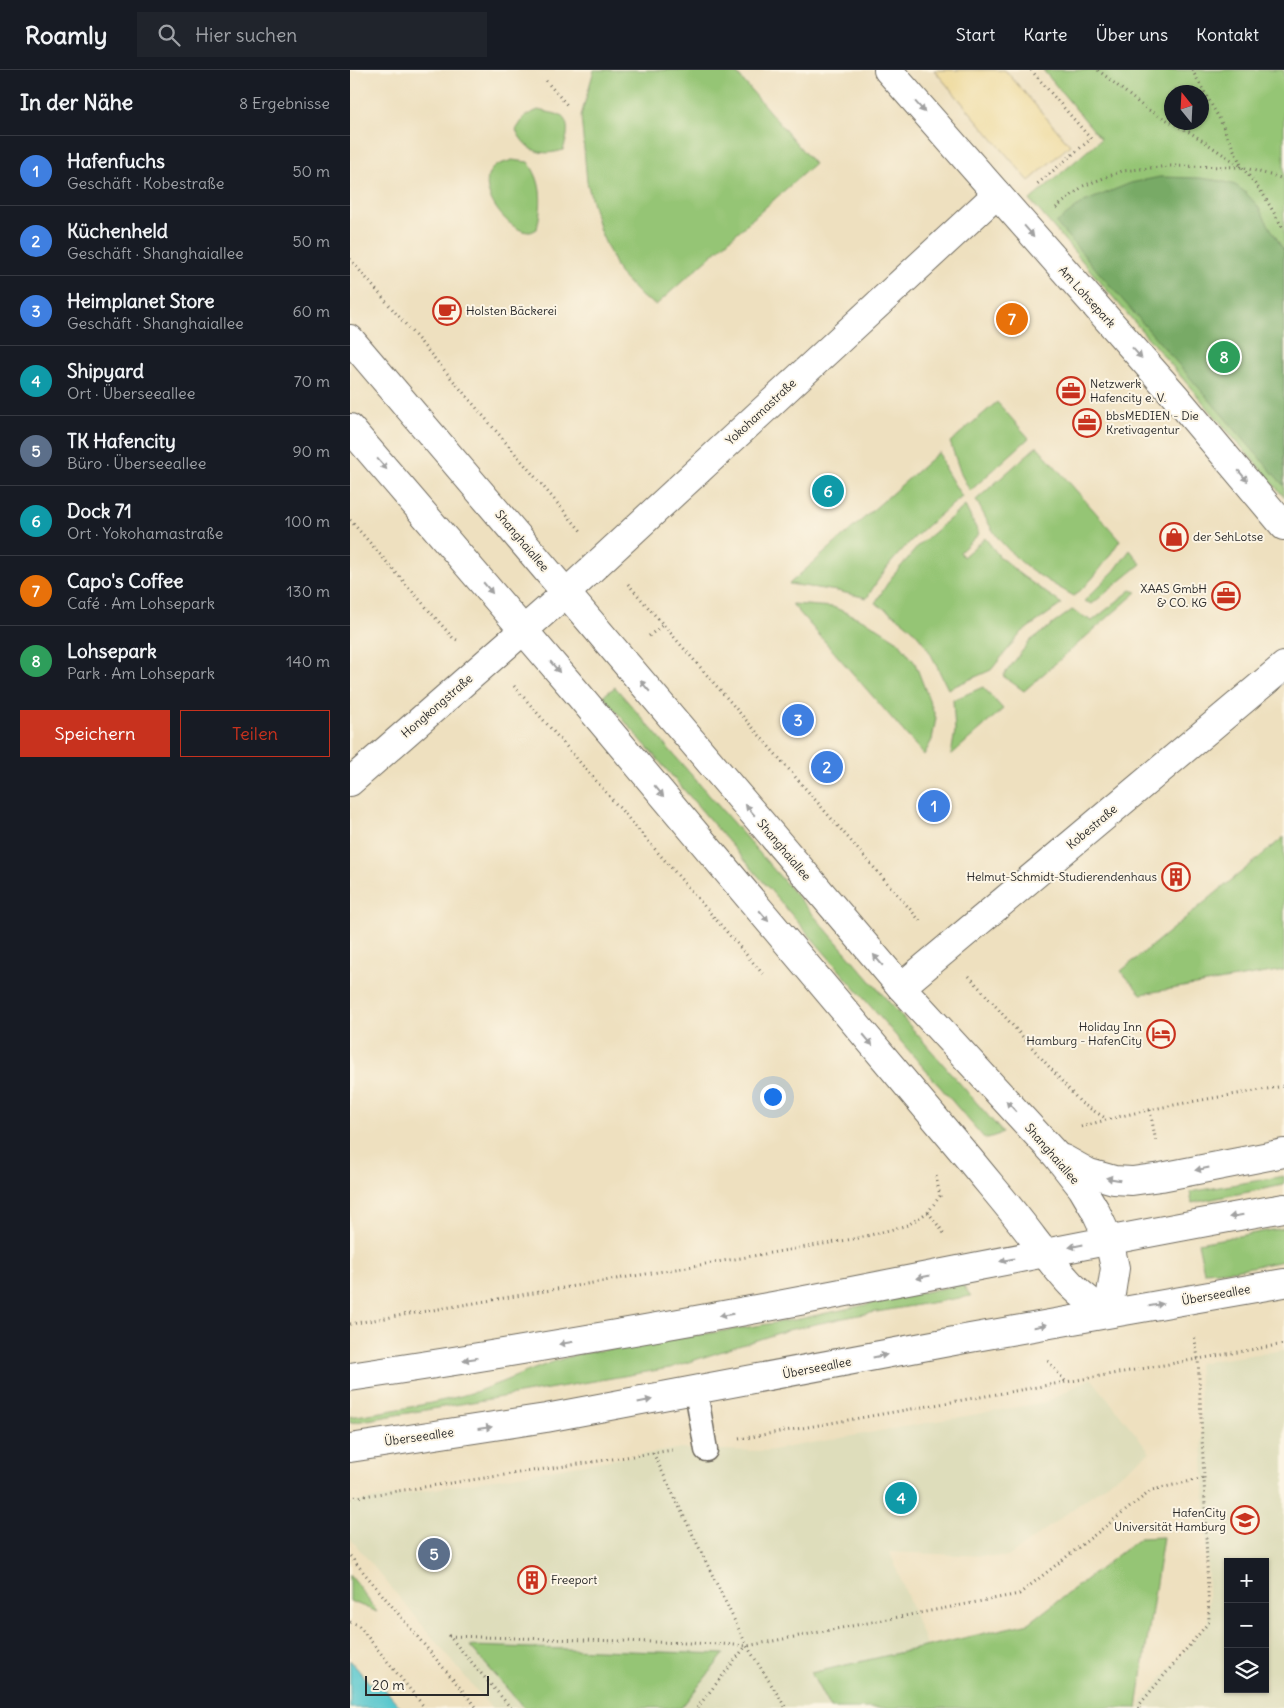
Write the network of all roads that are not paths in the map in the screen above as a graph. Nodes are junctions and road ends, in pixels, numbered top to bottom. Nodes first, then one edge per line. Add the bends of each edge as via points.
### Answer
1 (888, 70) edge
2 (1004, 202) junction
3 (350, 339) edge
4 (350, 428) edge
5 (1284, 526) edge
6 (566, 593) junction
7 (523, 630) junction
8 (1284, 666) edge
9 (350, 782) edge
10 (901, 987) junction
11 (1284, 1154) edge
12 (1056, 1155) junction
13 (1284, 1208) edge
14 (1109, 1240) junction
15 (1044, 1252) junction
16 (1284, 1283) edge
17 (1108, 1313) junction
18 (350, 1377) edge
19 (696, 1391) junction
20 (350, 1448) edge
21 (706, 1450) dead end

1 -> 2 main road, Am Lohsepark
2 -> 5 main road, Am Lohsepark via 1175,396
2 - 6 main road, Yokohamastraße
3 - 6 main road, Shanghaiallee
4 -> 7 main road
6 - 7 main road, Yokohamastraße
10 -> 6 main road, Shanghaiallee
7 - 9 main road, Hongkongstraße
7 -> 15 main road
8 - 10 main road, Kobestraße
12 -> 10 main road, Shanghaiallee
11 -> 12 main road via 1132,1181 1089,1173
12 - 14 main road, Shanghaiallee via 1082,1188
13 -> 14 main road
14 -> 15 main road
14 - 17 main road, Shanghaiallee via 1115,1268
15 - 17 main road via 1062,1277 1089,1302
15 -> 18 main road via 548,1347
17 -> 16 main road, Überseeallee
19 -> 17 main road, Überseeallee
20 -> 19 main road, Überseeallee
19 - 21 lane

